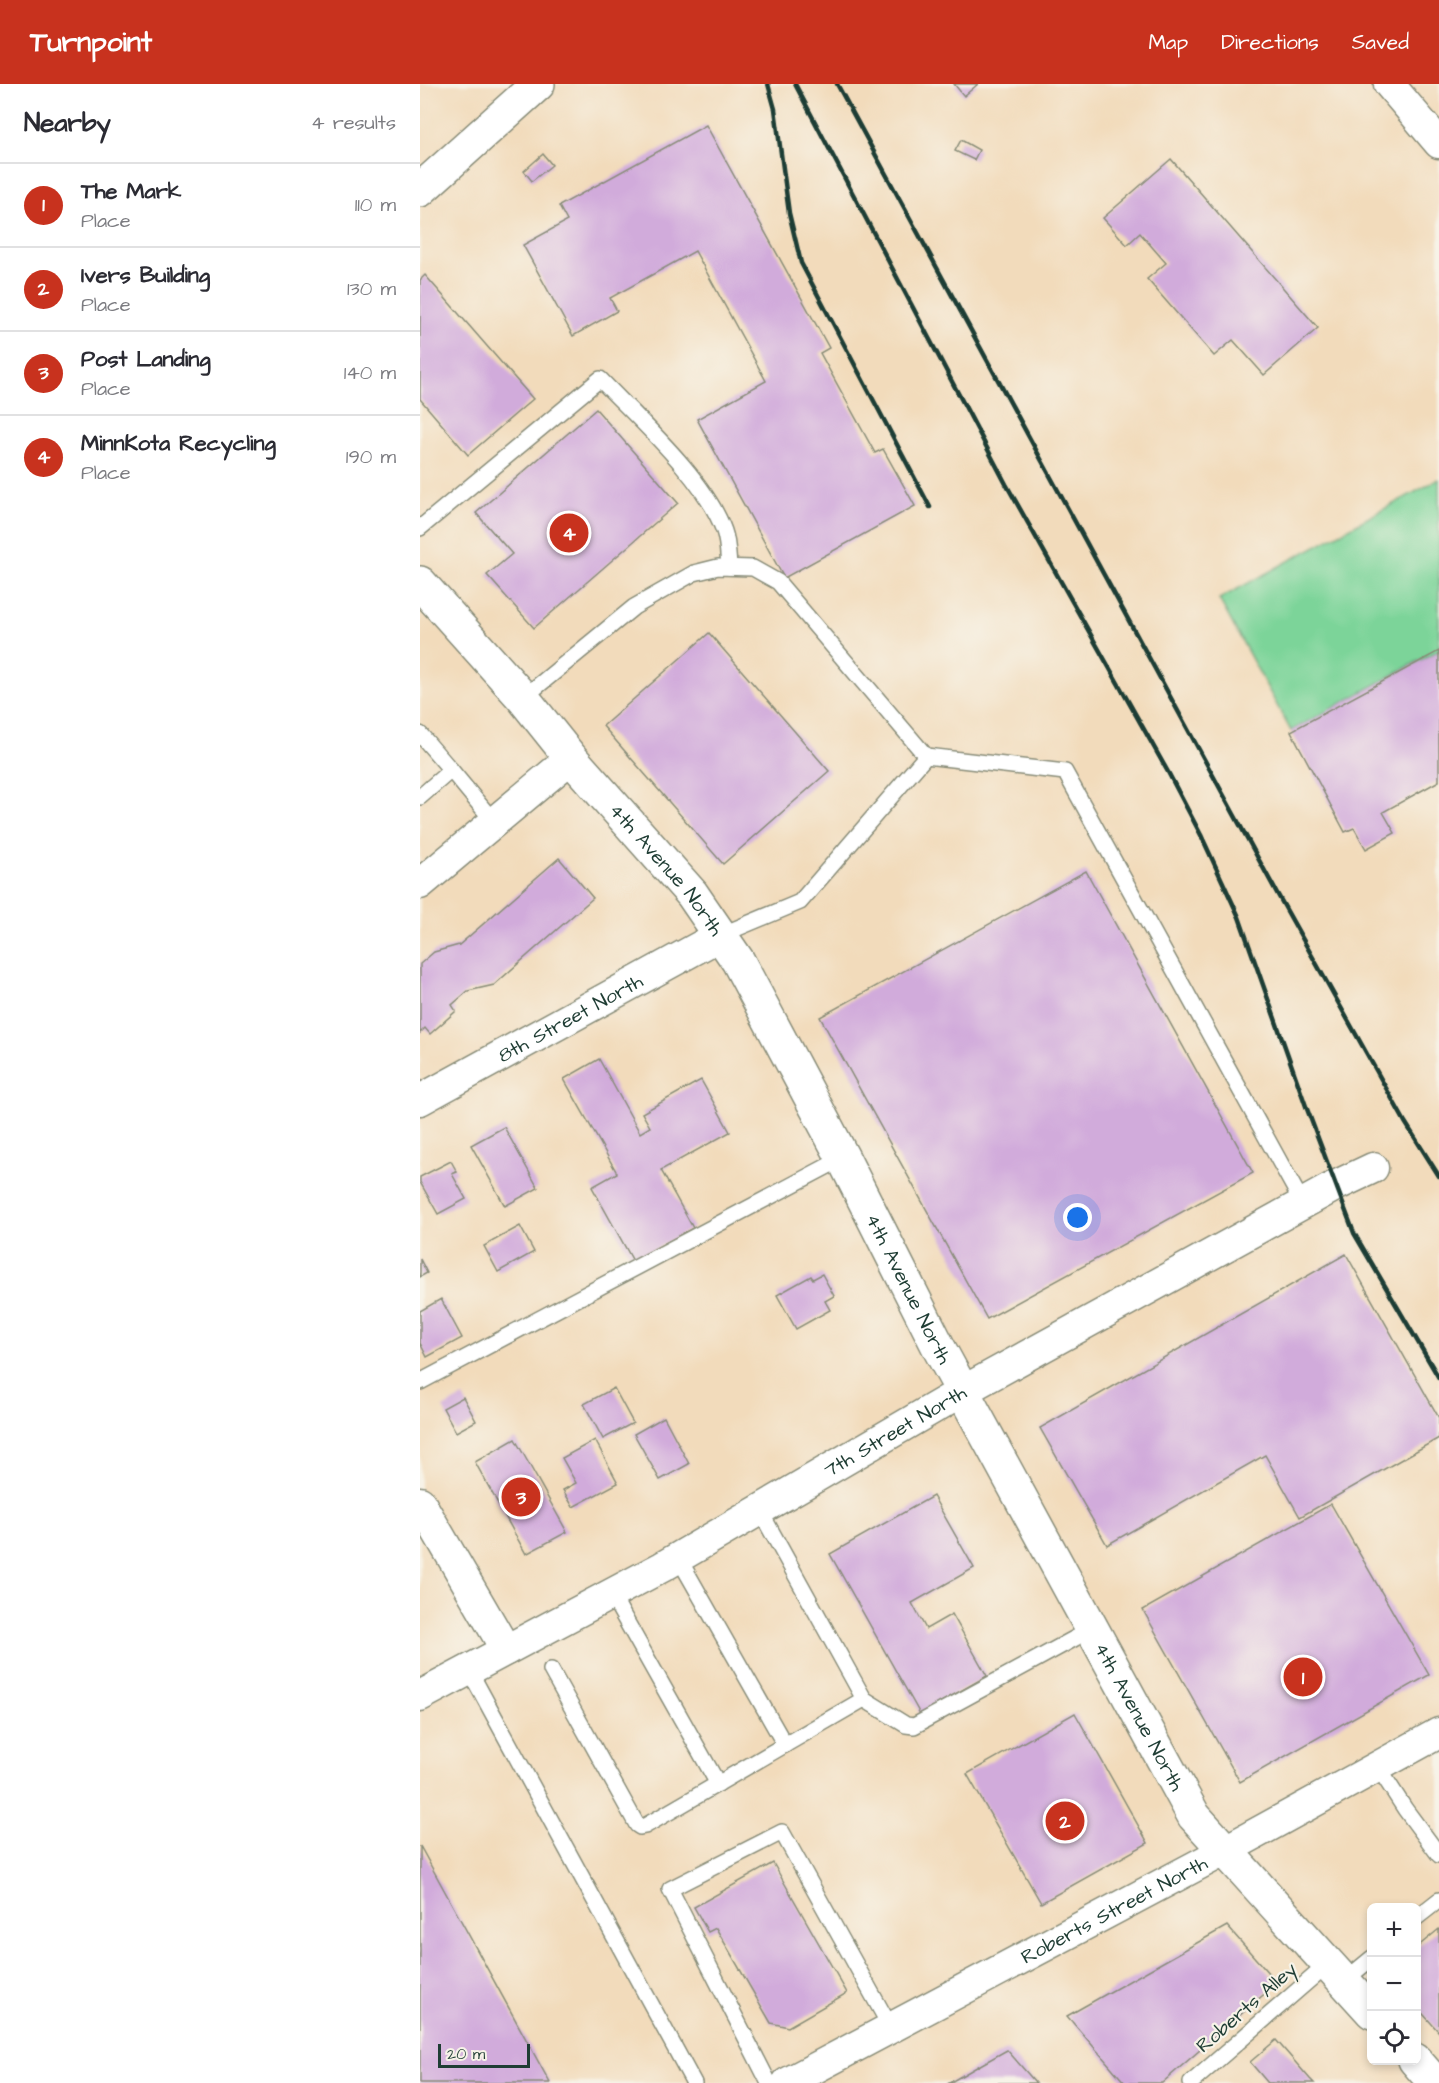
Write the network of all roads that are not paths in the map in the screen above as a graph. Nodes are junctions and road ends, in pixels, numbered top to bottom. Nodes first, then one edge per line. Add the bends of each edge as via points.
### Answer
1 (538, 84) edge
2 (1389, 84) edge
3 (1439, 143) edge
4 (420, 190) edge
5 (420, 528) edge
6 (729, 567) junction
7 (420, 583) edge
8 (523, 698) junction
9 (420, 734) edge
10 (926, 756) junction
11 (571, 758) junction
12 (451, 770) junction
13 (420, 797) edge
14 (494, 822) junction
15 (420, 884) edge
16 (721, 935) junction
17 (420, 1100) edge
18 (843, 1158) junction
19 (1374, 1168) dead end
20 (1303, 1203) junction
21 (420, 1382) edge
22 (963, 1391) junction
23 (420, 1502) edge
24 (759, 1509) junction
25 (678, 1557) junction
26 (611, 1594) junction
27 (1092, 1629) junction
28 (506, 1650) junction
29 (469, 1670) junction
30 (551, 1670) dead end
31 (420, 1696) edge
32 (864, 1699) junction
33 (1439, 1733) edge
34 (785, 1745) junction
35 (1378, 1767) junction
36 (718, 1784) junction
37 (1224, 1851) junction
38 (1439, 1855) edge
39 (1439, 1900) edge
40 (1421, 1914) edge
41 (1367, 1960) edge
42 (1336, 1972) junction
43 (1370, 2011) edge
44 (891, 2028) junction
45 (1419, 2065) edge
46 (788, 2082) edge
47 (694, 2083) edge
48 (1191, 2083) edge
49 (1435, 2083) edge

1 - 4 street
2 - 3 street
5 - 6 lane via 600,379 709,500 725,532
6 - 8 lane via 694,573 634,607
6 - 10 lane via 753,568 778,582
7 - 8 street, 4th Avenue North
8 - 11 street, 4th Avenue North
9 - 12 lane
10 - 16 lane via 800,902
10 - 20 lane via 1065,772
11 - 14 street
11 - 16 street, 4th Avenue North via 692,894
12 - 13 lane
12 - 14 lane
14 - 15 street
16 - 17 street, 8th Street North
16 - 18 street, 4th Avenue North
18 - 21 lane
18 - 22 street, 4th Avenue North
19 - 20 street, 7th Street North
20 - 22 street, 7th Street North
22 - 24 street, 7th Street North
22 - 27 street, 4th Avenue North
23 - 28 street
24 - 25 street, 7th Street North
24 - 32 lane
25 - 26 street, 7th Street North
25 - 34 lane
26 - 28 street, 7th Street North
26 - 36 lane
27 - 32 lane via 914,1726
27 - 37 street, 4th Avenue North via 1194,1816
28 - 29 street, 7th Street North
29 - 31 street, 7th Street North
29 - 47 lane
30 - 36 lane via 637,1825 645,1826
32 - 34 lane
33 - 35 street, Roberts Street North
34 - 36 lane
35 - 37 street, Roberts Street North
35 - 38 lane
37 - 42 street, 4th Avenue North
37 - 44 street, Roberts Street North
39 - 40 lane
41 - 42 lane, Roberts Alley
42 - 43 street, 4th Avenue North
42 - 48 lane, Roberts Alley
44 - 46 street, Roberts Street North
44 - 46 lane via 782,1832 670,1889
45 - 49 street

